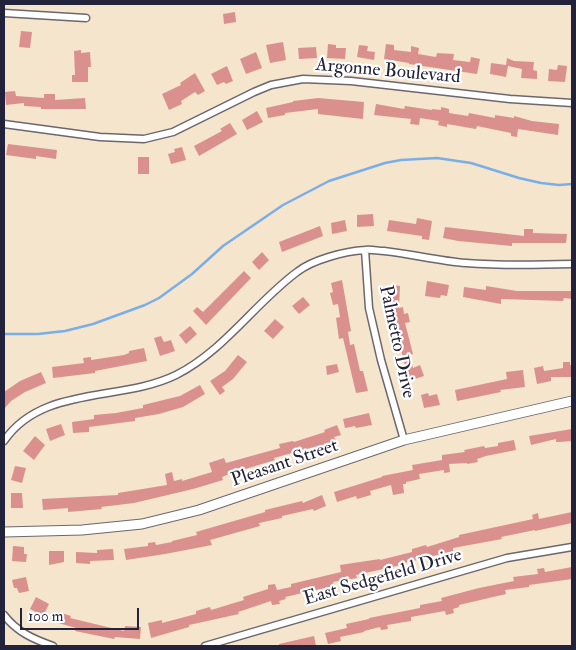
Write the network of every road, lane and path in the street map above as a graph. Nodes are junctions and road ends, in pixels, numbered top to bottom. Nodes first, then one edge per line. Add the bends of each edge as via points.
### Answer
1 (4, 13) edge
2 (86, 18) dead end
3 (572, 104) edge
4 (4, 124) edge
5 (365, 250) junction
6 (572, 264) edge
7 (572, 400) edge
8 (4, 440) edge
9 (404, 440) junction
10 (4, 532) edge
11 (572, 547) edge
12 (4, 615) edge
13 (53, 646) edge
14 (205, 646) edge

1 - 2 street
3 - 4 street, Argonne Boulevard via 304,79 271,85 173,132 144,139 100,137
5 - 6 street via 408,253 465,263
5 - 8 street via 332,256 298,271 221,344 176,375 146,386 49,406 26,417
5 - 9 street, Palmetto Drive via 370,308
7 - 9 street, Pleasant Street
9 - 10 street, Pleasant Street via 199,510 142,524 82,530
11 - 14 street, East Sedgefield Drive via 476,567
12 - 13 street via 24,634

